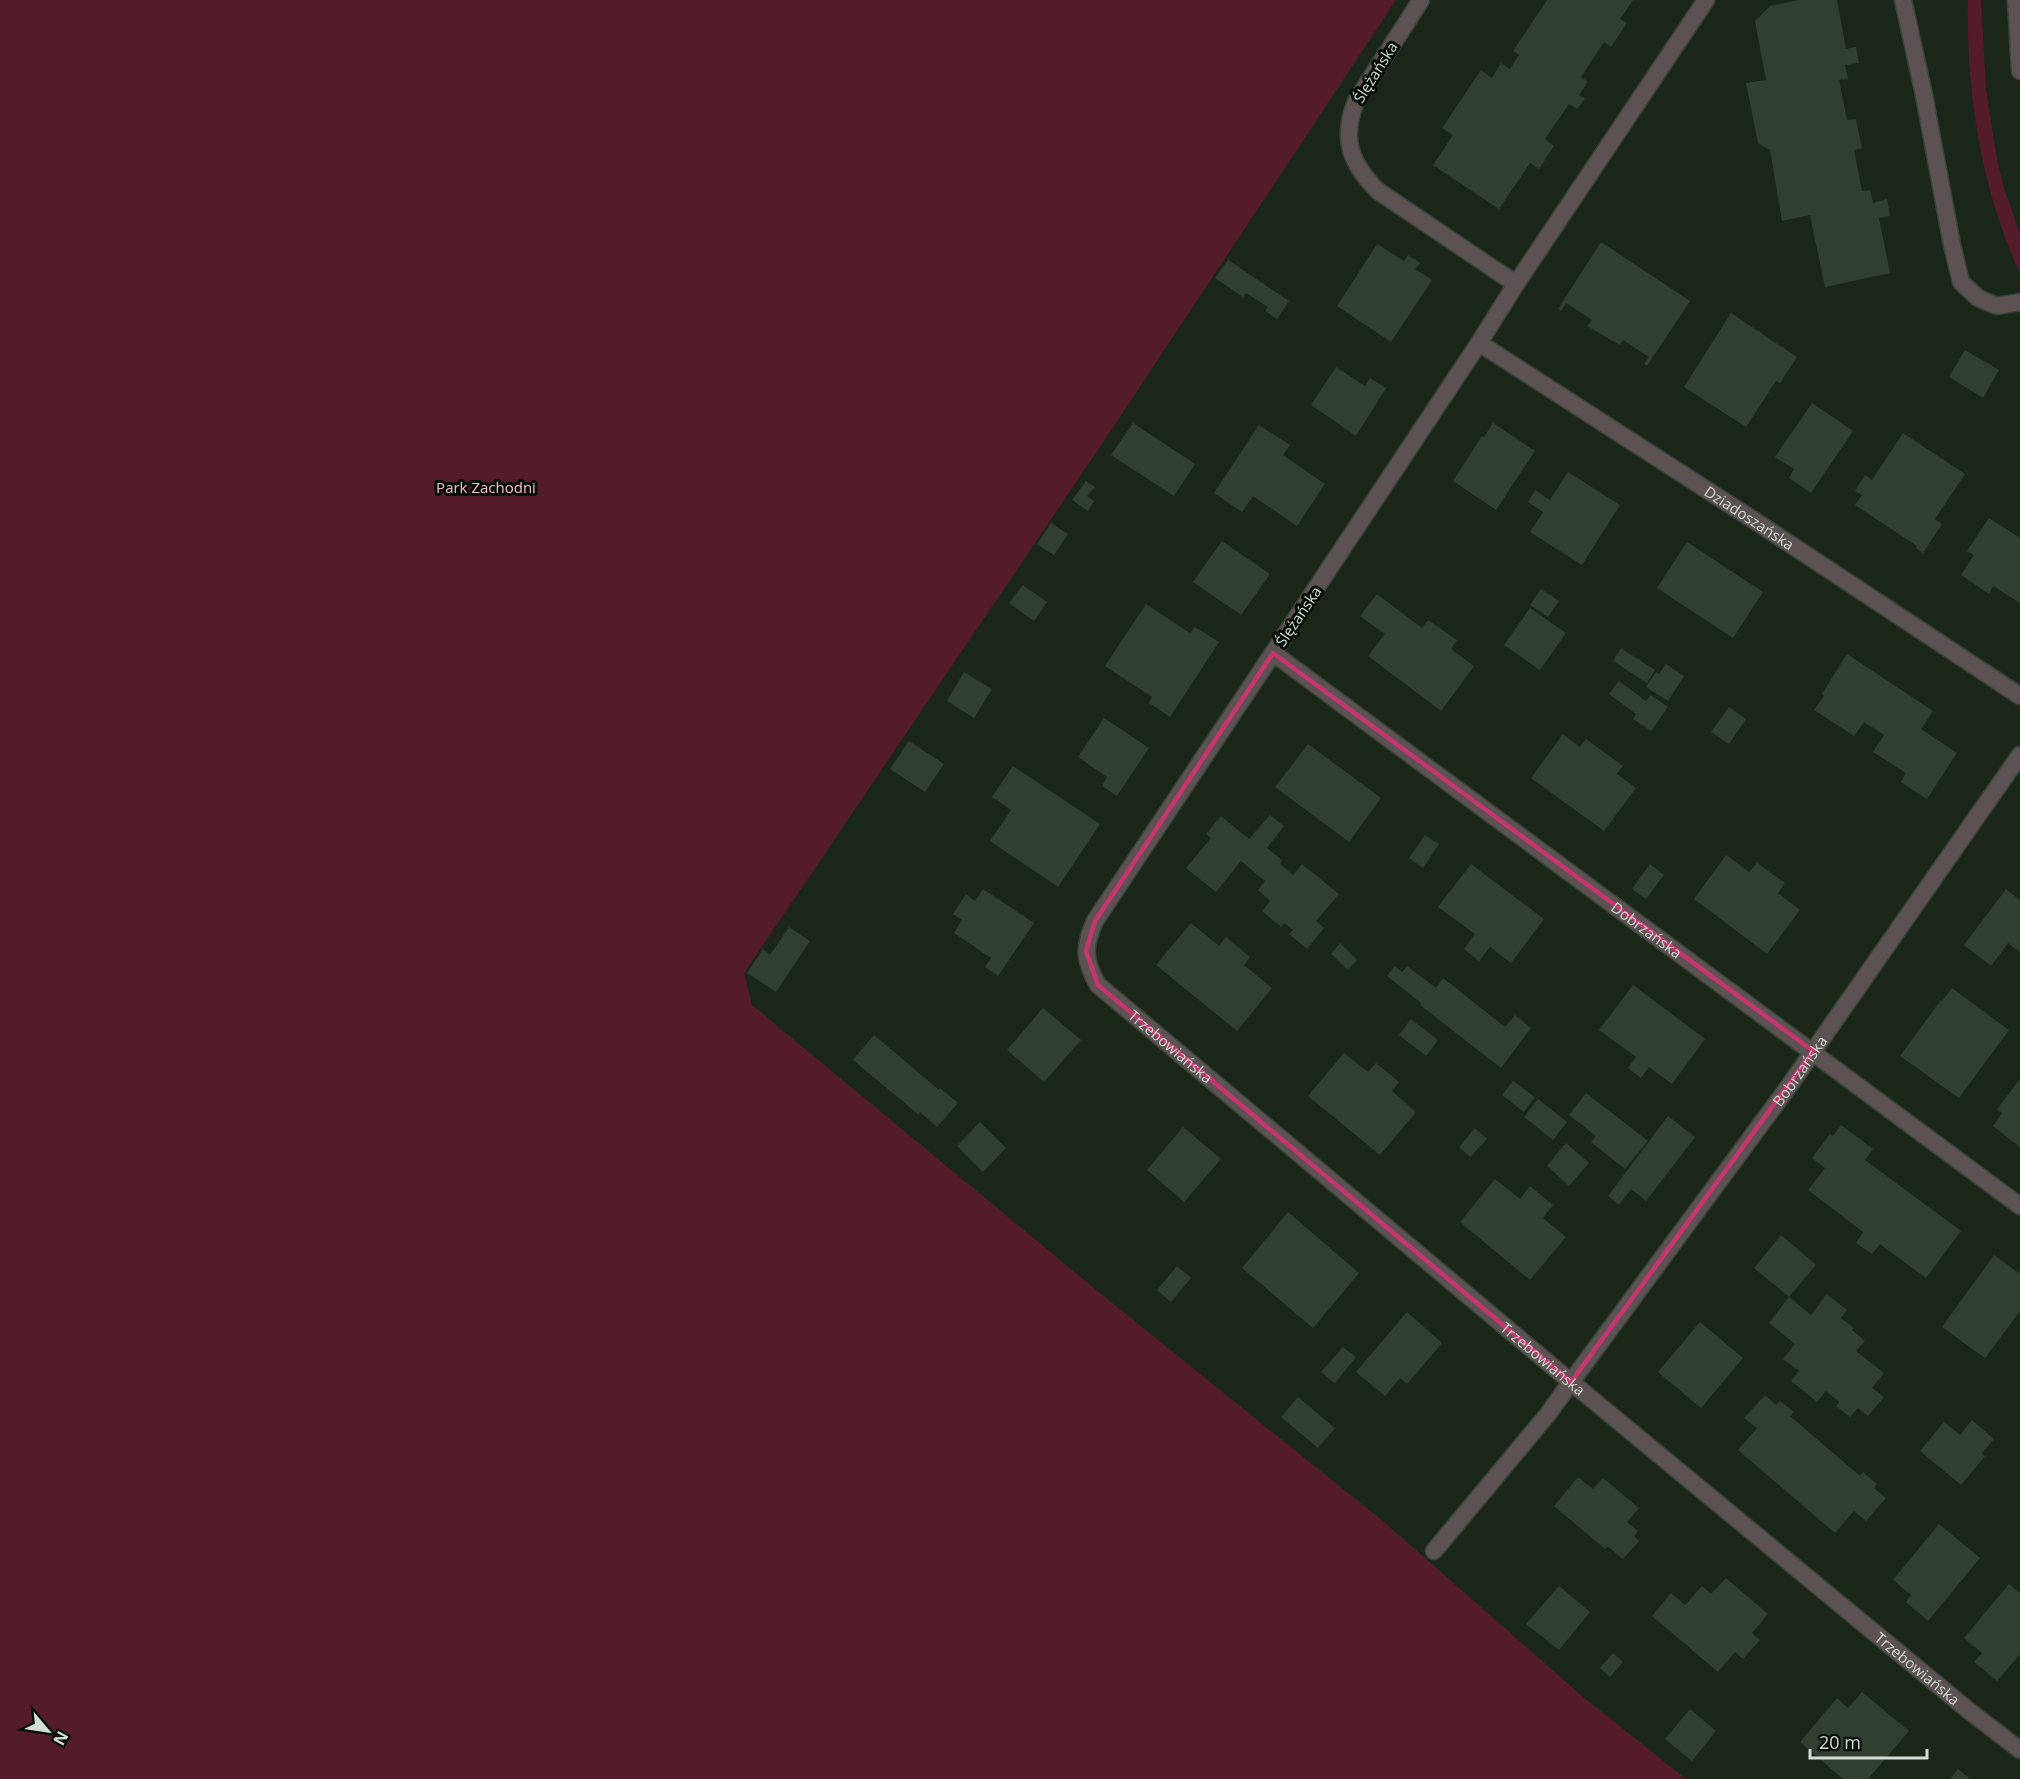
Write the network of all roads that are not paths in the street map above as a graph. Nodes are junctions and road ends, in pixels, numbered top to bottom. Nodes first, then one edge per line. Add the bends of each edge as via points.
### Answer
1 (1421, 0) edge
2 (1706, 0) edge
3 (1903, 0) edge
4 (2016, 0) edge
5 (2020, 71) edge
6 (1516, 284) junction
7 (2020, 302) edge
8 (1479, 343) junction
9 (1273, 653) junction
10 (2020, 696) edge
11 (2020, 755) edge
12 (1086, 951) joint
13 (1813, 1051) junction
14 (2020, 1206) edge
15 (1572, 1382) junction
16 (1434, 1551) dead end
17 (2020, 1750) edge

1 - 6 street, Ślężańska via 1356,101 1349,118 1351,153 1355,164 1378,191
2 - 6 street, Ślężańska
3 - 7 street via 1961,282 1978,298 1997,306
4 - 5 street
6 - 8 street, Ślężańska
8 - 9 street, Ślężańska
8 - 10 street, Dziadoszańska
9 - 12 street, Ślężańska via 1095,921
9 - 13 street, Dobrzańska
11 - 13 street, Bobrzańska
12 - 15 street, Trzebowiańska via 1089,969 1098,985
13 - 14 street, Dobrzańska
13 - 15 street, Bobrzańska
15 - 16 street, Bobrzańska
15 - 17 street, Trzebowiańska

